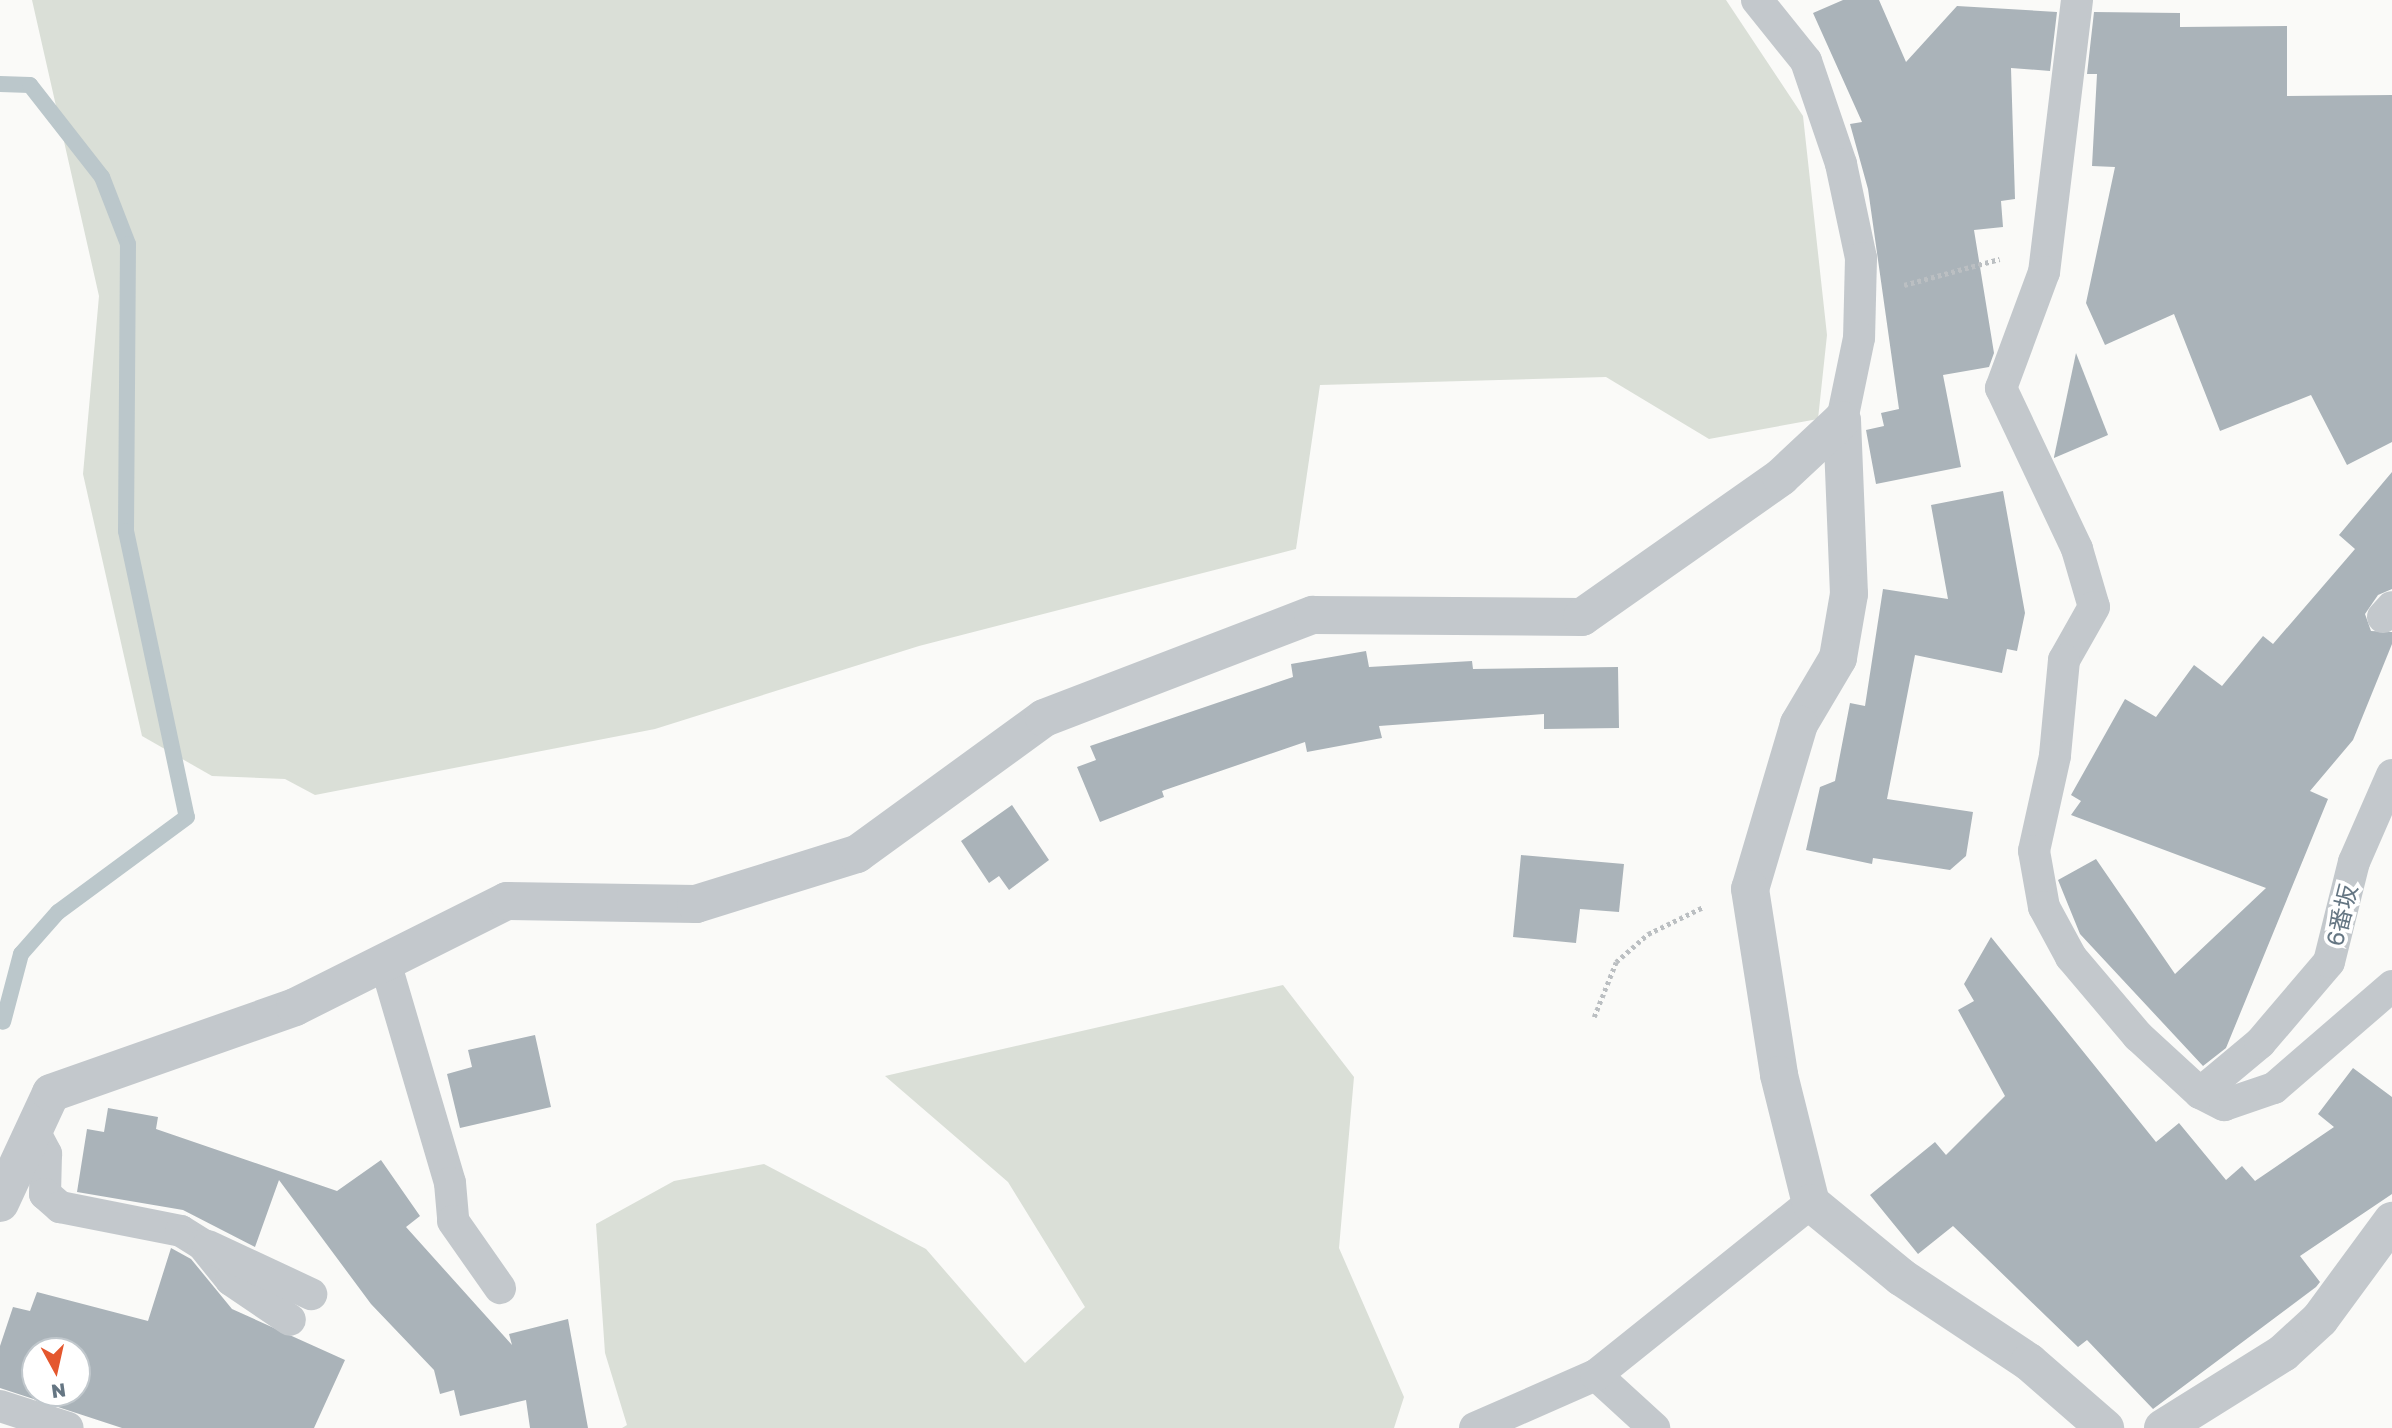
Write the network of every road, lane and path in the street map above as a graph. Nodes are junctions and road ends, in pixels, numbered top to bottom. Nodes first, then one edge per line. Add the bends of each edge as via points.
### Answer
1 (1757, 0) edge
2 (2077, 0) edge
3 (2046, 250) junction
4 (1863, 299) junction
5 (1842, 420) junction
6 (2392, 775) edge
7 (1750, 889) junction
8 (385, 962) junction
9 (2392, 986) edge
10 (1594, 1017) dead end
11 (2200, 1093) junction
12 (34, 1131) junction
13 (0, 1203) edge
14 (1811, 1203) junction
15 (2392, 1221) edge
16 (200, 1242) junction
17 (500, 1288) dead end
18 (311, 1294) dead end
19 (290, 1321) dead end
20 (1596, 1375) junction
21 (0, 1406) edge
22 (68, 1428) edge
23 (1475, 1428) edge
24 (1654, 1428) edge
25 (2105, 1428) edge
26 (2163, 1428) edge

1 - 4 lane via 1806,61 1841,164
2 - 3 lane
3 - 4 path via 1952,268
3 - 11 lane via 2001,388 2077,549 2094,607 2064,660 2055,756 2034,851 2044,907 2071,957 2138,1036
4 - 5 lane
5 - 7 street via 1849,594 1838,658 1799,724
5 - 8 street via 1782,477 1582,618 1313,615 1044,718 857,854 696,904 508,901
6 - 11 lane, 6番坂 via 2354,862 2329,962 2260,1043
7 - 10 path via 1648,934 1616,962
7 - 14 street via 1779,1075
8 - 12 street via 295,1007 51,1093
8 - 17 lane via 450,1183 453,1221
9 - 11 lane via 2274,1088 2224,1105
12 - 13 street
12 - 16 lane via 46,1154 45,1194 60,1207 181,1231
14 - 20 lane
14 - 25 street via 1901,1277 2029,1362
15 - 26 street via 2320,1319 2283,1353
16 - 18 lane
16 - 19 lane via 231,1280
20 - 23 lane
20 - 24 lane
21 - 22 lane

